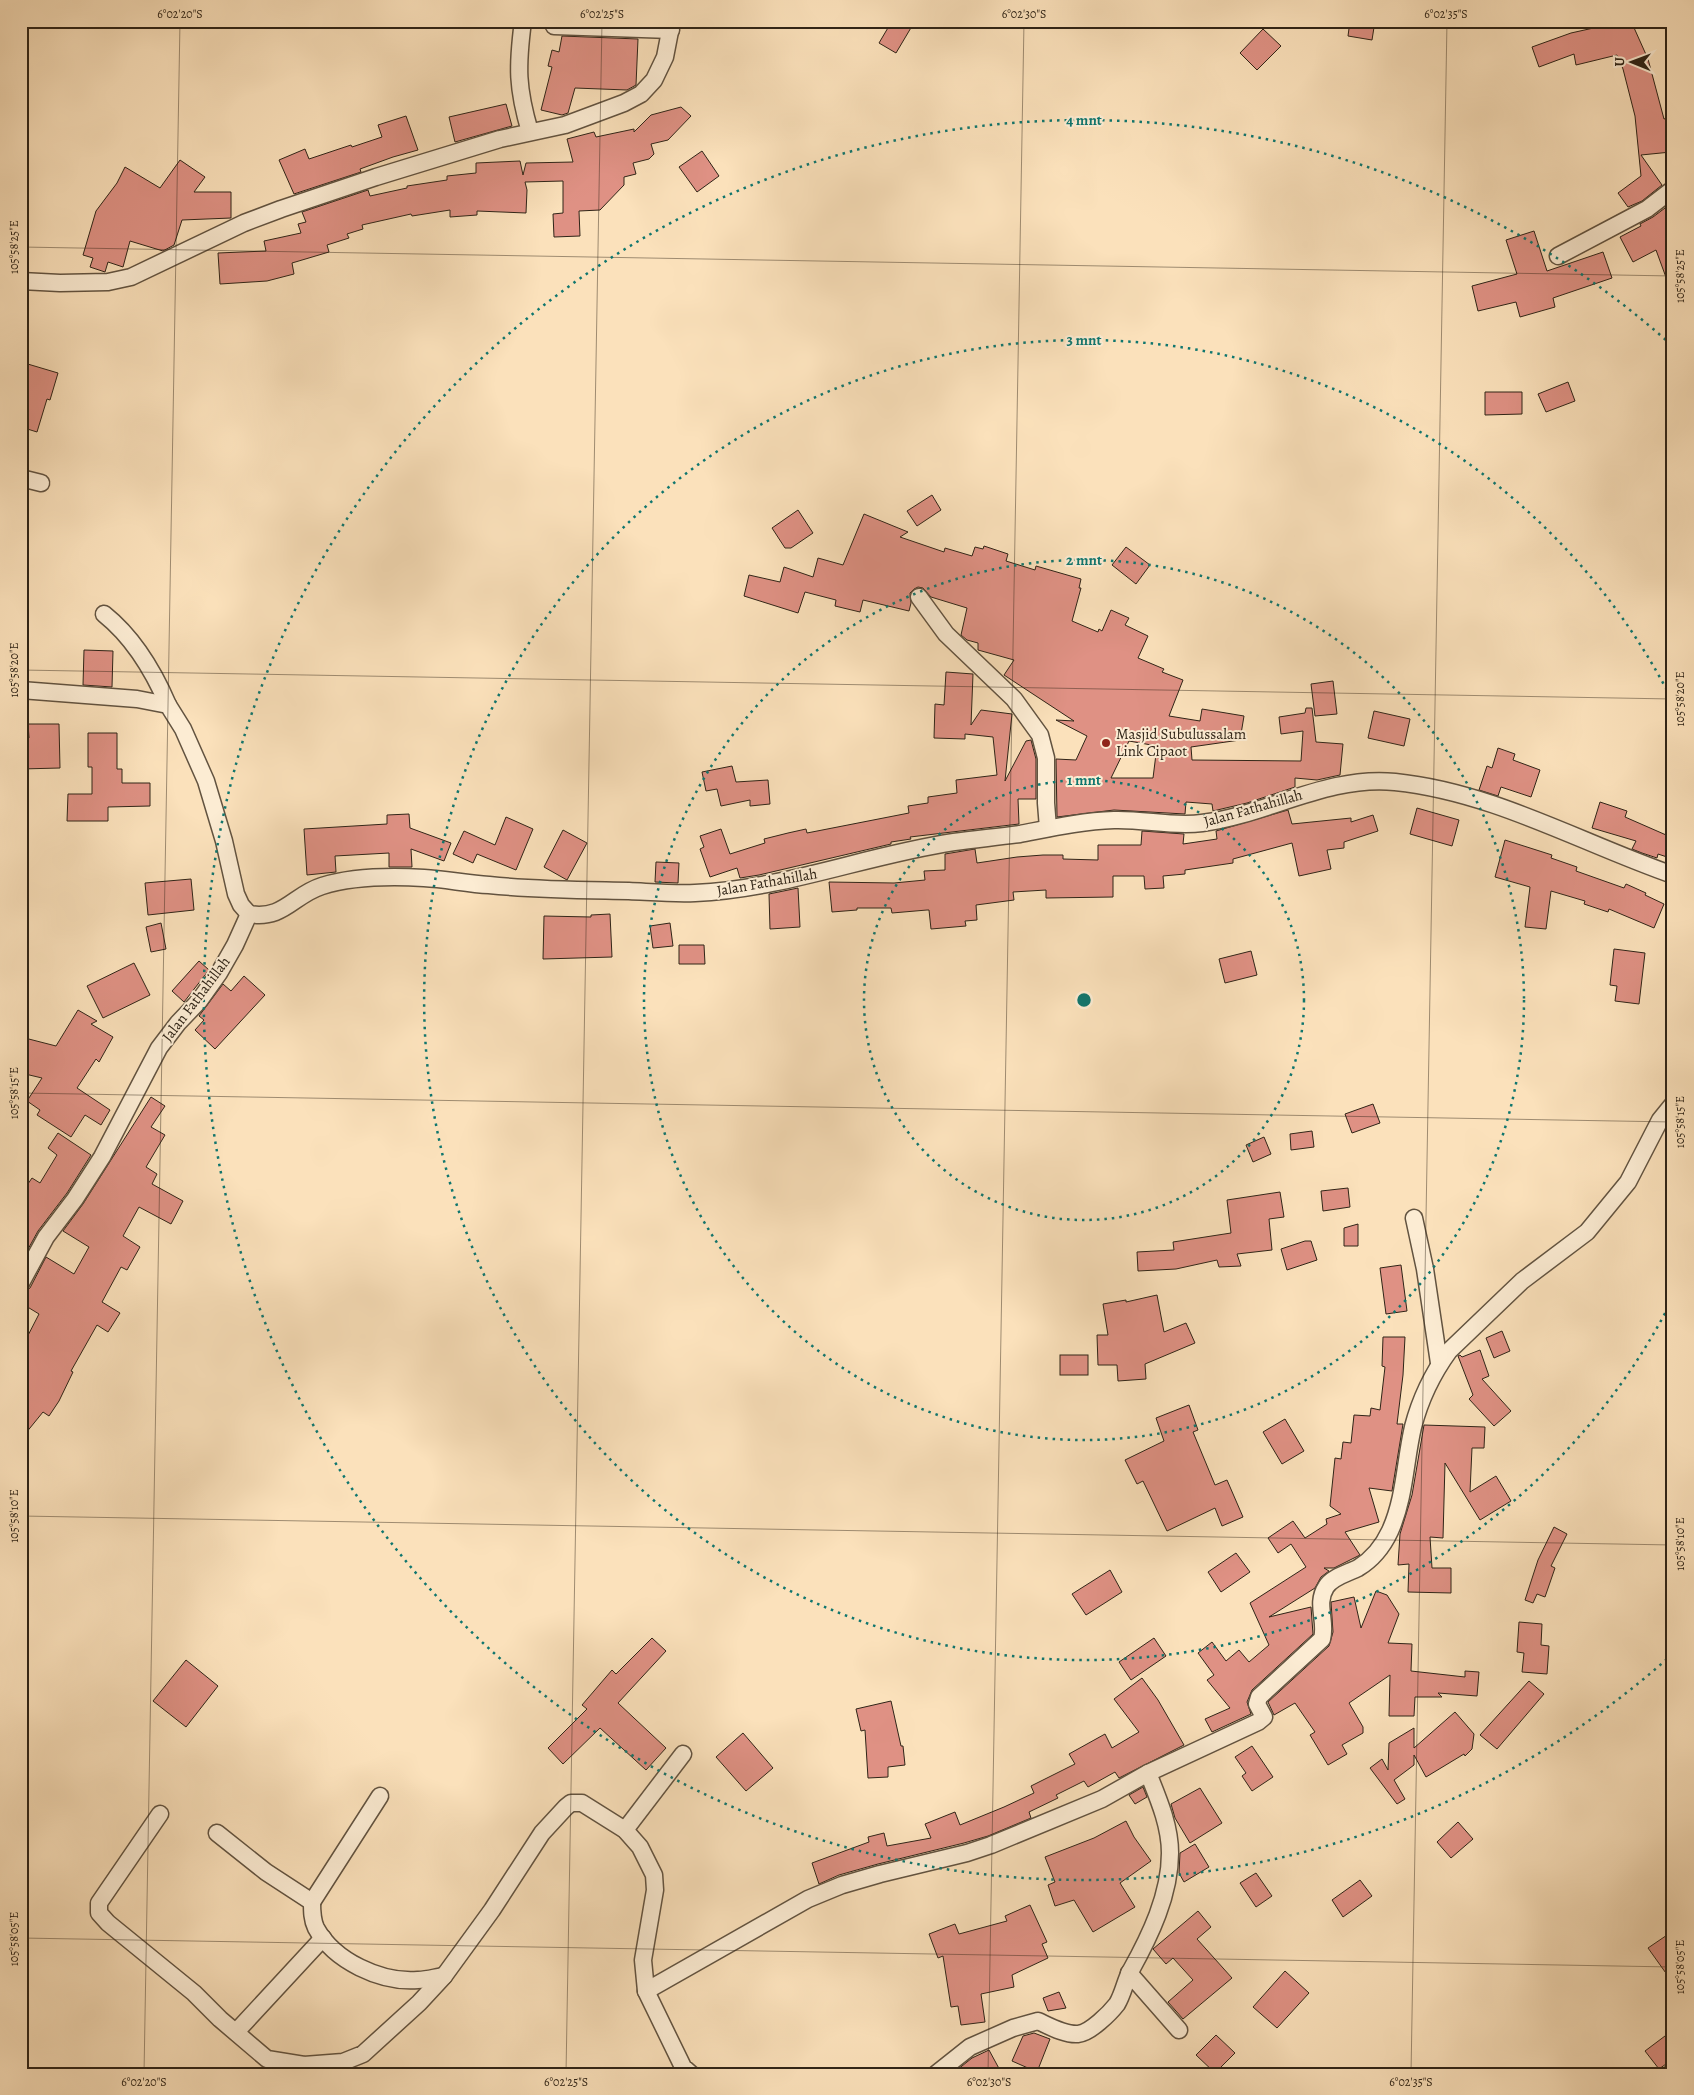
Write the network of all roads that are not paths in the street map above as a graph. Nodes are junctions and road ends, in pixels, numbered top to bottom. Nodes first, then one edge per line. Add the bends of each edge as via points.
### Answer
1 (523, 21) edge
2 (554, 26) dead end
3 (672, 26) edge
4 (530, 132) junction
5 (1673, 189) edge
6 (1558, 256) dead end
7 (21, 281) edge
8 (21, 478) edge
9 (40, 483) dead end
10 (918, 597) dead end
11 (104, 614) dead end
12 (21, 690) edge
13 (168, 705) junction
14 (1048, 828) junction
15 (1673, 875) edge
16 (249, 914) junction
17 (1673, 1104) edge
18 (1414, 1218) dead end
19 (21, 1283) edge
20 (1439, 1363) junction
21 (683, 1754) dead end
22 (1148, 1773) junction
23 (380, 1796) dead end
24 (160, 1814) dead end
25 (624, 1830) junction
26 (217, 1833) dead end
27 (312, 1902) junction
28 (324, 1938) junction
29 (1129, 1973) junction
30 (444, 1976) junction
31 (646, 1991) junction
32 (1179, 2030) dead end
33 (236, 2032) junction
34 (691, 2074) edge
35 (936, 2074) edge

1 - 4 street via 518,73 520,96
2 - 3 street
3 - 4 street via 665,56 654,80 641,94 565,125
4 - 7 street via 376,177 281,209 244,223 131,277 108,282
5 - 6 street via 1646,209
8 - 9 street
10 - 14 street via 946,634 1014,699 1040,735 1046,758
11 - 13 street via 131,639
12 - 13 street via 155,701
13 - 16 street via 183,729 206,781 236,894 240,905
14 - 15 street, Jalan Fathahillah via 1111,820 1179,825 1206,823 1328,787 1391,782 1430,788 1486,803
14 - 16 street, Jalan Fathahillah via 927,847 740,890 665,894 488,885 424,878 361,878 307,892 273,914
16 - 19 street, Jalan Fathahillah via 219,973 159,1048 102,1158 80,1193 46,1236
17 - 20 street via 1660,1120 1628,1182 1587,1232 1522,1282
18 - 20 street
20 - 22 street via 1414,1425 1405,1481 1390,1531 1368,1562 1326,1586 1321,1601 1322,1639 1259,1697 1257,1704 1264,1715 1262,1720
21 - 25 street
22 - 29 street via 1165,1816 1170,1853 1168,1876 1155,1921
22 - 31 street via 1102,1799 967,1854 852,1882 808,1899
23 - 27 street
24 - 33 street via 99,1903 99,1913
25 - 30 street via 582,1803 571,1803 566,1807 542,1833
25 - 31 street via 640,1846 654,1875 655,1890 643,1960
26 - 27 street via 266,1872
27 - 28 street via 316,1928
28 - 30 street via 341,1956 377,1974 417,1980
28 - 33 street
29 - 32 street
29 - 35 street via 1116,2004 1096,2026 1078,2034 1054,2029 1038,2021 1013,2028 970,2047
30 - 33 street via 363,2054 344,2062 304,2065 267,2059
31 - 34 street via 683,2067

